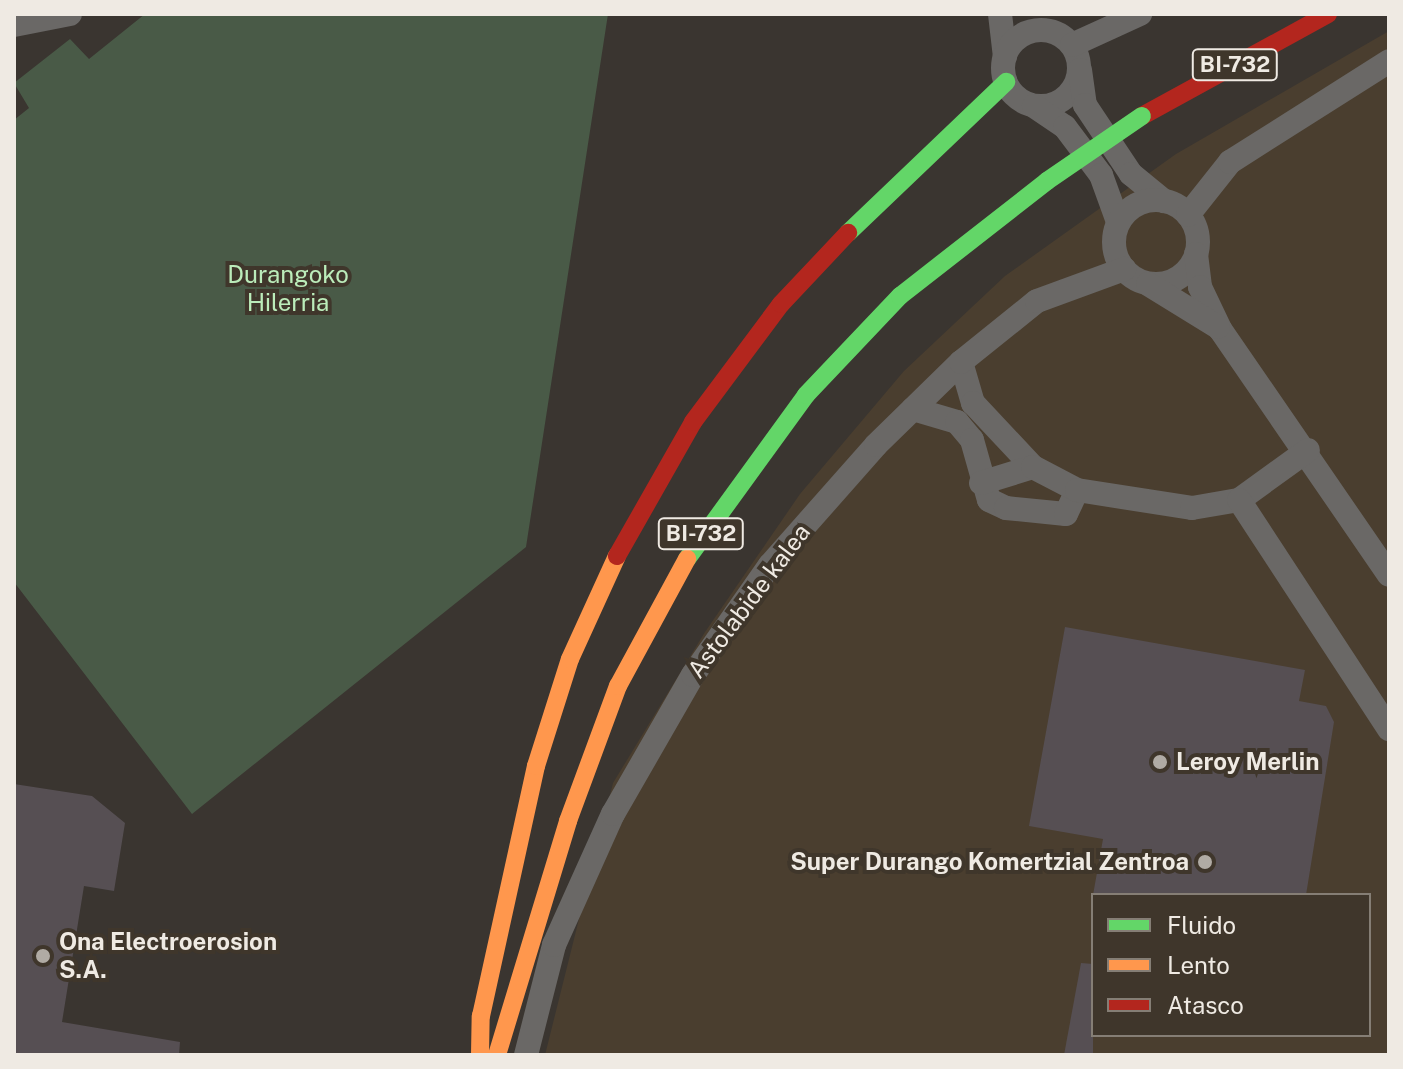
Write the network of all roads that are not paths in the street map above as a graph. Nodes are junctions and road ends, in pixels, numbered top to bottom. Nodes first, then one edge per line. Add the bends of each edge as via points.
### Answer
1 (70, 14) edge
2 (1000, 14) edge
3 (1015, 14) edge
4 (1140, 14) edge
5 (1328, 14) edge
6 (14, 25) edge
7 (1046, 31) junction
8 (1072, 45) junction
9 (1005, 57) junction
10 (1389, 61) edge
11 (1080, 70) junction
12 (1006, 82) junction
13 (1034, 106) junction
14 (1164, 201) junction
15 (1188, 215) junction
16 (1118, 222) junction
17 (1196, 254) junction
18 (1124, 269) junction
19 (1145, 282) junction
20 (1220, 329) junction
21 (961, 362) junction
22 (913, 409) junction
23 (1308, 450) junction
24 (1033, 467) junction
25 (981, 483) junction
26 (1077, 490) junction
27 (1239, 500) junction
28 (1389, 575) edge
29 (1389, 729) edge
30 (518, 994) junction
31 (480, 1055) edge
32 (497, 1055) edge
33 (515, 1055) edge
34 (526, 1055) edge

1 - 6 street
2 - 9 street
3 - 7 street
4 - 8 street
5 - 30 main road, BI-732, bridge via 1142,116 1047,181 900,296 806,395 701,534 618,686 568,821
7 - 8 street
7 - 9 street via 1020,36
8 - 11 street
9 - 12 street
10 - 15 street via 1230,162
11 - 13 street via 1059,102
11 - 14 street via 1085,105 1131,174
12 - 13 street
12 - 31 main road via 875,204 781,304 693,422 637,513 570,659 536,766 481,1016
13 - 16 street via 1065,127 1092,163
14 - 15 street
14 - 16 street via 1135,205
15 - 17 street
16 - 18 street via 1114,247
17 - 19 street via 1182,276
17 - 20 street via 1200,287
18 - 19 street
18 - 21 street, Astolabide kalea via 1037,301
19 - 20 street
20 - 23 street
21 - 22 street, Astolabide kalea
21 - 24 street via 973,403
22 - 25 street via 957,422 982,467
22 - 34 street, Astolabide kalea via 770,565 693,675 613,814 554,945
23 - 27 street
23 - 28 street
24 - 25 street
24 - 26 street
25 - 26 street via 989,500 1006,508 1066,514
26 - 27 street via 1192,508
27 - 29 street
30 - 32 main road, BI-732
30 - 33 main road, BI-732

